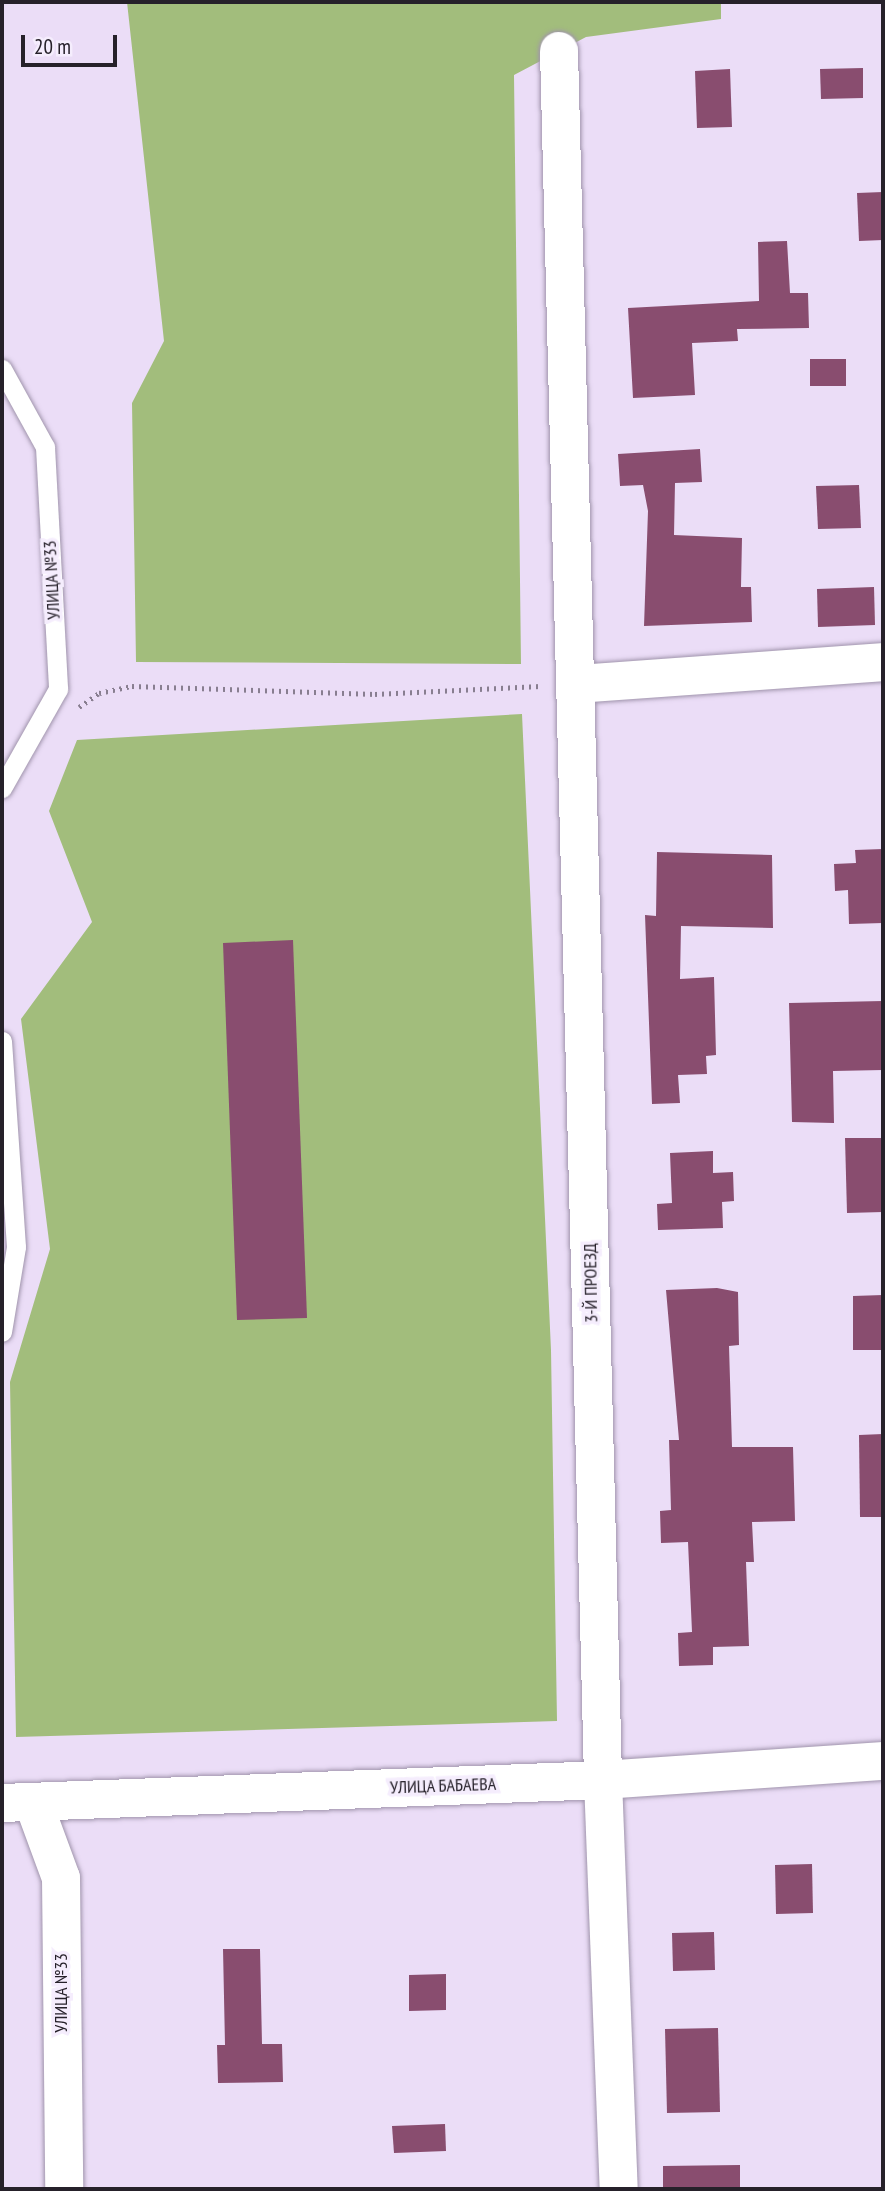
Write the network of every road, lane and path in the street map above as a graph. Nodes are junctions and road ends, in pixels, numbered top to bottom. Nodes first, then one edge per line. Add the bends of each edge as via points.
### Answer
1 (559, 51) dead end
2 (2, 369) edge
3 (883, 662) edge
4 (577, 684) junction
5 (73, 711) dead end
6 (2, 788) edge
7 (2, 1041) edge
8 (2, 1332) edge
9 (883, 1761) edge
10 (603, 1780) junction
11 (17, 1802) edge
12 (64, 2189) edge
13 (619, 2189) edge

1 - 4 street, 3-Й ПРОЕЗД
2 - 6 lane, УЛИЦА №33 via 45,447 58,689
3 - 4 street
4 - 5 path via 374,694 132,687 99,693
4 - 10 street, 3-Й ПРОЕЗД
7 - 8 lane via 16,1247
9 - 10 street, УЛИЦА БАБАЕВА
10 - 11 street, УЛИЦА БАБАЕВА
10 - 13 street, 3-Й ПРОЕЗД
11 - 12 street, УЛИЦА №33 via 61,1878

